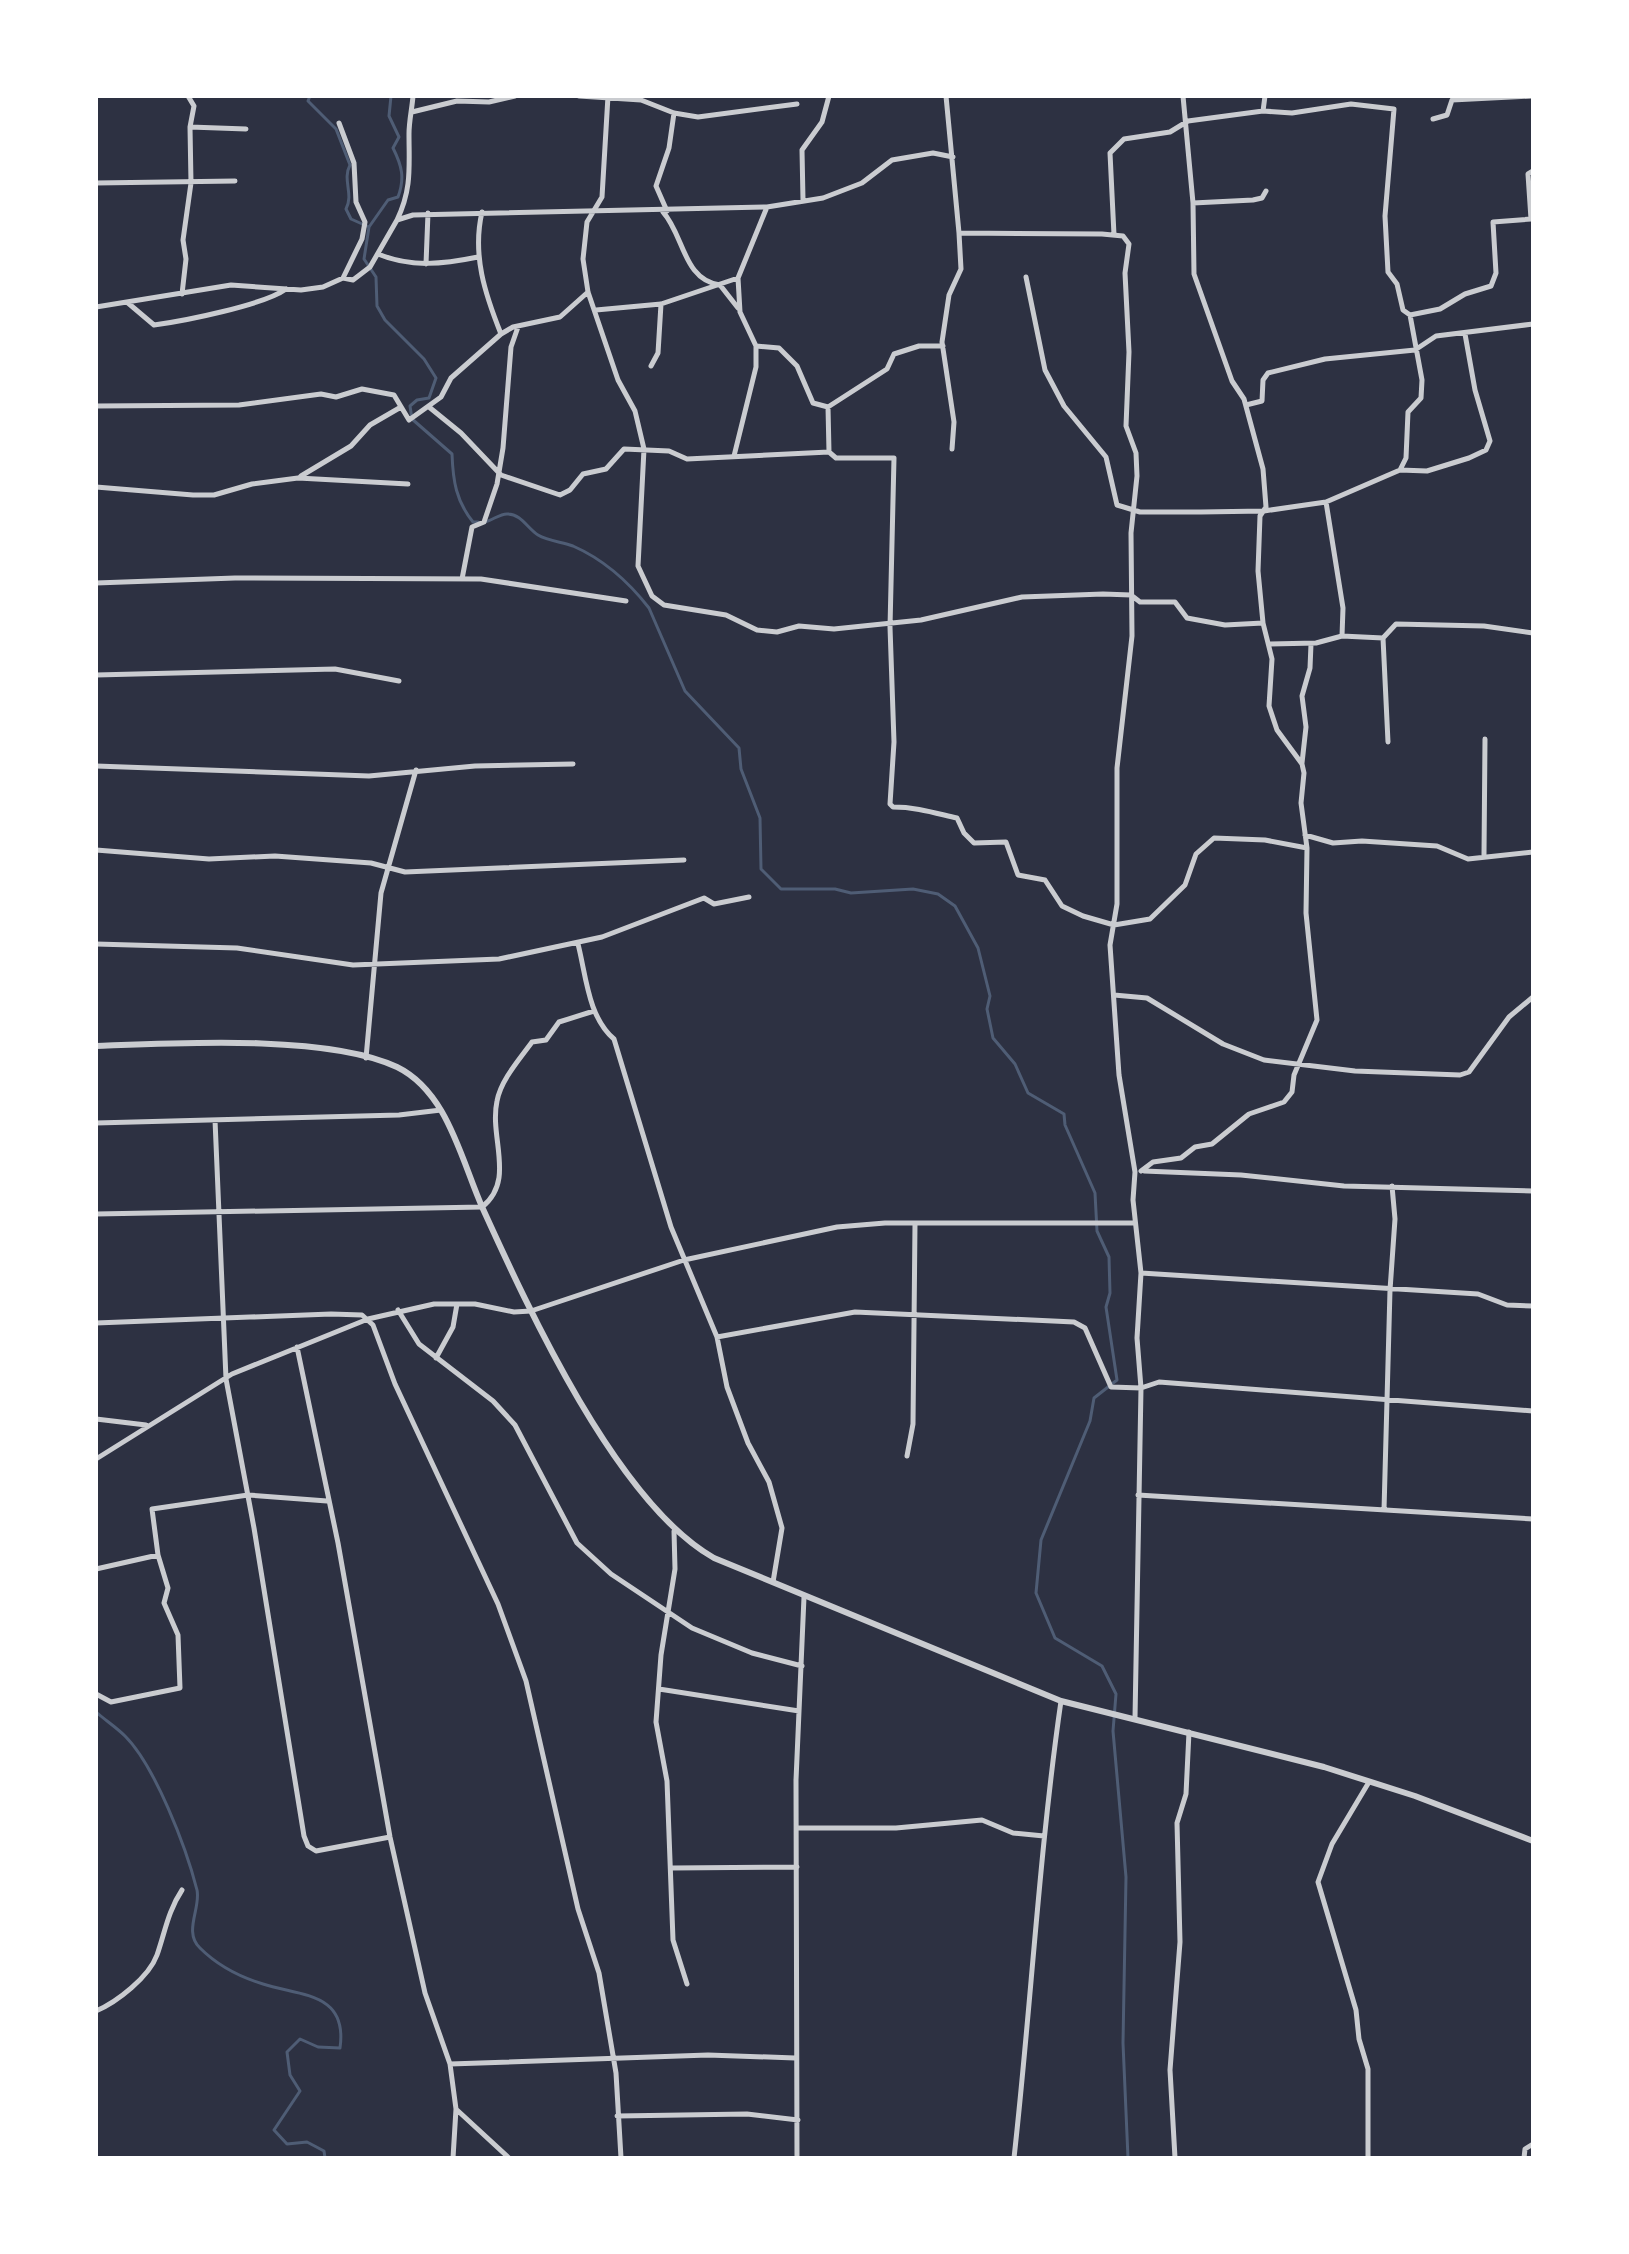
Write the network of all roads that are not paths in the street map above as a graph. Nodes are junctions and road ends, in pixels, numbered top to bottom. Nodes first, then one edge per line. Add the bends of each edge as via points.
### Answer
1 (188, 96) edge
2 (413, 96) edge
3 (515, 96) edge
4 (579, 96) edge
5 (829, 96) edge
6 (946, 96) edge
7 (1183, 96) edge
8 (1265, 96) edge
9 (1533, 96) edge
10 (608, 97) edge
11 (482, 99) edge
12 (797, 104) dead end
13 (1263, 111) junction
14 (412, 112) junction
15 (674, 113) junction
16 (1433, 119) dead end
17 (1188, 121) junction
18 (339, 123) dead end
19 (190, 127) junction
20 (246, 129) dead end
21 (953, 157) junction
22 (1533, 171) edge
23 (235, 181) dead end
24 (96, 183) edge
25 (191, 183) junction
26 (1266, 191) dead end
27 (803, 200) junction
28 (1193, 203) junction
29 (767, 207) junction
30 (595, 211) junction
31 (665, 211) junction
32 (482, 212) junction
33 (428, 213) junction
34 (397, 220) junction
35 (959, 233) junction
36 (1114, 235) junction
37 (378, 254) junction
38 (478, 257) junction
39 (426, 264) junction
40 (1026, 277) dead end
41 (343, 278) junction
42 (738, 278) junction
43 (720, 285) junction
44 (287, 289) junction
45 (588, 292) junction
46 (182, 294) junction
47 (128, 303) junction
48 (661, 304) junction
49 (96, 307) edge
50 (596, 310) junction
51 (740, 312) junction
52 (1410, 315) junction
53 (1533, 324) edge
54 (518, 326) junction
55 (501, 334) junction
56 (1465, 334) junction
57 (756, 346) junction
58 (943, 346) junction
59 (1415, 350) junction
60 (651, 366) dead end
61 (1246, 405) junction
62 (96, 406) edge
63 (401, 407) junction
64 (429, 407) junction
65 (828, 407) junction
66 (644, 449) junction
67 (952, 449) dead end
68 (829, 452) junction
69 (734, 456) junction
70 (1400, 470) junction
71 (497, 471) junction
72 (298, 478) junction
73 (408, 484) dead end
74 (96, 487) edge
75 (1326, 502) junction
76 (1133, 510) junction
77 (1264, 511) junction
78 (462, 579) junction
79 (96, 583) edge
80 (1131, 595) junction
81 (626, 601) dead end
82 (1263, 623) junction
83 (890, 624) junction
84 (1533, 633) edge
85 (1342, 636) junction
86 (1383, 638) junction
87 (1311, 643) junction
88 (1269, 644) junction
89 (96, 675) edge
90 (399, 681) dead end
91 (1485, 739) dead end
92 (1388, 742) dead end
93 (573, 764) dead end
94 (1302, 764) junction
95 (96, 766) edge
96 (416, 770) junction
97 (1305, 835) junction
98 (1307, 848) junction
99 (96, 850) edge
100 (1533, 852) edge
101 (1484, 855) junction
102 (684, 860) dead end
103 (388, 869) junction
104 (749, 897) dead end
105 (1114, 925) junction
106 (96, 944) edge
107 (578, 944) junction
108 (375, 961) junction
109 (1114, 995) junction
110 (1533, 997) edge
111 (594, 1011) junction
112 (96, 1046) edge
113 (366, 1058) junction
114 (1300, 1066) junction
115 (441, 1110) junction
116 (215, 1120) junction
117 (96, 1123) edge
118 (1138, 1172) junction
119 (1392, 1186) junction
120 (1533, 1191) edge
121 (482, 1207) junction
122 (218, 1211) junction
123 (96, 1214) edge
124 (1135, 1223) junction
125 (915, 1224) junction
126 (684, 1260) junction
127 (1141, 1273) junction
128 (1390, 1290) junction
129 (458, 1303) junction
130 (1533, 1306) edge
131 (398, 1310) junction
132 (531, 1311) junction
133 (916, 1318) junction
134 (224, 1319) junction
135 (368, 1319) junction
136 (96, 1323) edge
137 (717, 1337) junction
138 (297, 1347) junction
139 (436, 1358) junction
140 (226, 1379) junction
141 (1141, 1388) junction
142 (1388, 1400) junction
143 (1533, 1411) edge
144 (96, 1419) edge
145 (147, 1425) junction
146 (907, 1456) dead end
147 (96, 1459) edge
148 (248, 1495) junction
149 (1138, 1495) junction
150 (327, 1501) junction
151 (1384, 1510) junction
152 (1533, 1519) edge
153 (674, 1531) junction
154 (158, 1555) junction
155 (96, 1569) edge
156 (772, 1583) junction
157 (804, 1597) junction
158 (669, 1615) junction
159 (802, 1666) junction
160 (659, 1689) junction
161 (97, 1693) edge
162 (1061, 1701) junction
163 (799, 1711) junction
164 (1135, 1718) junction
165 (1189, 1731) junction
166 (1369, 1782) junction
167 (797, 1828) junction
168 (1044, 1836) junction
169 (390, 1837) junction
170 (1533, 1841) edge
171 (797, 1867) junction
172 (672, 1868) junction
173 (182, 1890) dead end
174 (687, 1984) dead end
175 (96, 2011) edge
176 (795, 2058) junction
177 (614, 2060) junction
178 (450, 2064) junction
179 (456, 2109) junction
180 (617, 2116) junction
181 (798, 2120) junction
182 (1533, 2144) edge
183 (453, 2158) edge
184 (509, 2158) edge
185 (621, 2158) edge
186 (797, 2158) edge
187 (1014, 2158) edge
188 (1175, 2158) edge
189 (1368, 2158) edge
190 (1524, 2158) edge

1 - 19 street via 194,104
2 - 14 street
3 - 11 street
4 - 10 street
5 - 27 street via 822,122 802,150
6 - 21 street
7 - 17 street
8 - 13 street
9 - 16 street via 1452,100 1447,115
10 - 15 street via 641,100
10 - 30 street via 603,187
11 - 14 street
12 - 15 street via 698,117
13 - 17 street
13 - 52 street via 1292,113 1351,104 1394,109 1386,245 1389,277
14 - 34 street via 411,177
15 - 31 street via 656,186
17 - 28 street
17 - 36 street via 1170,132 1127,138 1110,151
18 - 41 street via 354,163 356,202 365,222
19 - 20 street
19 - 25 street
21 - 27 street via 933,153 892,160 860,184
21 - 35 street
22 - 52 street via 1528,174 1531,219 1493,222 1496,273 1491,286 1440,309
23 - 25 street
24 - 25 street
25 - 46 street
26 - 28 street via 1253,200
27 - 29 street
28 - 61 street via 1194,274 1232,381
29 - 31 street
29 - 42 street
30 - 31 street
30 - 32 street
30 - 45 street via 588,219 583,246
31 - 43 street via 683,255 707,283
32 - 33 street
32 - 38 street
33 - 34 street
33 - 39 street
34 - 37 street
35 - 36 street
35 - 58 street via 961,269 949,295
36 - 76 street via 1129,244 1126,426 1138,466
37 - 39 street
37 - 41 street via 366,273 353,280
38 - 39 street
38 - 55 street
40 - 76 street via 1050,382 1106,457 1117,505
41 - 44 street via 320,288
42 - 43 street
42 - 51 street
43 - 48 street
43 - 51 street
44 - 46 street via 234,285
44 - 47 street via 156,325
45 - 50 street
45 - 54 street via 560,317
46 - 47 street
47 - 49 street
48 - 50 street
48 - 60 street via 658,353
50 - 66 street
51 - 57 street
52 - 59 street
53 - 56 street
54 - 55 street
54 - 71 street
55 - 64 street via 451,378
56 - 59 street via 1436,336
56 - 70 street via 1489,445 1482,453 1434,470
57 - 65 street via 779,348 797,366 813,403
57 - 69 street via 756,369
58 - 65 street via 894,354 887,369
58 - 67 street via 954,422
59 - 61 street via 1325,359 1268,373 1261,403
59 - 70 street via 1422,373 1421,398 1408,412 1406,458
61 - 77 street via 1263,469
62 - 63 street via 239,405 321,394 336,397 362,389 394,395
63 - 64 street via 408,420
63 - 72 street
64 - 71 street
65 - 68 street
66 - 69 street via 673,451 687,459
66 - 71 street via 624,449 606,469 583,474 560,495
66 - 83 street via 638,566 661,603 726,615 763,631
68 - 69 street
68 - 83 street via 836,458 894,458
70 - 75 street
71 - 78 street via 484,522 472,527
72 - 73 street
72 - 74 street via 214,495
75 - 77 street
75 - 85 street via 1343,608
76 - 77 street
76 - 80 street
77 - 82 street via 1258,566
78 - 79 street
78 - 81 street
80 - 82 street via 1140,602 1175,602 1187,618 1225,625
80 - 83 street via 1022,597
80 - 105 street via 1132,636 1117,768
82 - 88 street
83 - 105 street via 890,806 920,807 957,818 974,843 1006,842 1018,875 1039,877 1066,909
84 - 86 street via 1396,624
85 - 86 street
85 - 87 street
86 - 92 street
87 - 88 street
87 - 94 street via 1302,696
88 - 94 street via 1270,717
89 - 90 street via 335,669
91 - 101 street
93 - 96 street
94 - 97 street
95 - 96 street via 369,776
96 - 103 street
97 - 98 street
97 - 101 street via 1333,843 1437,846 1468,859
98 - 105 street via 1214,838 1196,854 1185,885 1154,917
98 - 114 street via 1306,913 1317,1020
99 - 103 street via 209,859 275,856 371,863
100 - 101 street
102 - 103 street via 483,871
103 - 108 street
104 - 107 street via 714,904 704,898
105 - 109 street
106 - 108 street via 237,948 343,964
107 - 108 street via 499,959
107 - 111 street
108 - 113 street
109 - 114 street via 1147,998 1251,1057
109 - 118 street via 1122,1095
110 - 114 street via 1509,1017 1466,1074
111 - 121 street via 559,1022 546,1040 532,1042 501,1088 495,1111 499,1183
111 - 126 street via 614,1039 625,1069 639,1128
112 - 113 street via 275,1046
113 - 115 street via 419,1081
114 - 118 street via 1284,1102 1249,1114 1212,1144 1195,1147 1181,1158 1153,1162
115 - 116 street
115 - 121 street
116 - 117 street
116 - 122 street
118 - 119 street
118 - 124 street
119 - 120 street
119 - 128 street
121 - 122 street
121 - 132 street
122 - 123 street
122 - 134 street
124 - 125 street
124 - 127 street
125 - 126 street via 849,1225
125 - 133 street
126 - 132 street
126 - 137 street
127 - 128 street
127 - 141 street
128 - 130 street via 1478,1294 1507,1305
128 - 142 street
129 - 131 street
129 - 132 street
129 - 139 street via 453,1327
131 - 135 street
131 - 139 street via 413,1337
132 - 153 street via 592,1419
133 - 137 street via 836,1314
133 - 141 street via 1074,1322 1085,1328 1111,1387
133 - 146 street
134 - 135 street via 331,1314
134 - 136 street
134 - 140 street
135 - 138 street
135 - 177 street via 498,1604 526,1681 578,1909 599,1973
137 - 156 street via 727,1387 769,1482 782,1528
138 - 140 street
138 - 150 street
139 - 158 street via 493,1401 515,1425 577,1543
140 - 145 street
140 - 148 street
141 - 142 street via 1159,1382
141 - 149 street
142 - 143 street
142 - 151 street
144 - 145 street
145 - 147 street
148 - 150 street
148 - 154 street via 154,1507
148 - 169 street via 306,1842 316,1851
149 - 151 street
149 - 164 street
150 - 169 street
151 - 152 street
153 - 156 street via 714,1558
153 - 158 street
154 - 155 street
154 - 161 street via 168,1588 164,1603 178,1635 180,1688 111,1702
156 - 157 street
157 - 159 street
157 - 162 street
158 - 159 street via 752,1653
158 - 160 street
159 - 163 street
160 - 163 street
160 - 172 street via 656,1722 667,1781
162 - 164 street
162 - 168 street
163 - 167 street
164 - 165 street
165 - 166 street
165 - 188 street via 1186,1794 1177,1823 1180,1942 1170,2070
166 - 170 street
166 - 189 street via 1332,1844 1318,1882 1368,2069
167 - 168 street via 896,1828 982,1820 1013,1833
167 - 171 street
168 - 187 street
169 - 178 street via 425,1993
171 - 172 street
171 - 176 street
172 - 174 street via 673,1940
173 - 175 street via 167,1917 155,1960 123,1997
176 - 177 street
176 - 181 street
177 - 178 street
177 - 180 street
178 - 179 street
179 - 183 street
179 - 184 street
180 - 181 street via 729,2114
180 - 185 street
181 - 186 street
182 - 190 street via 1525,2149

